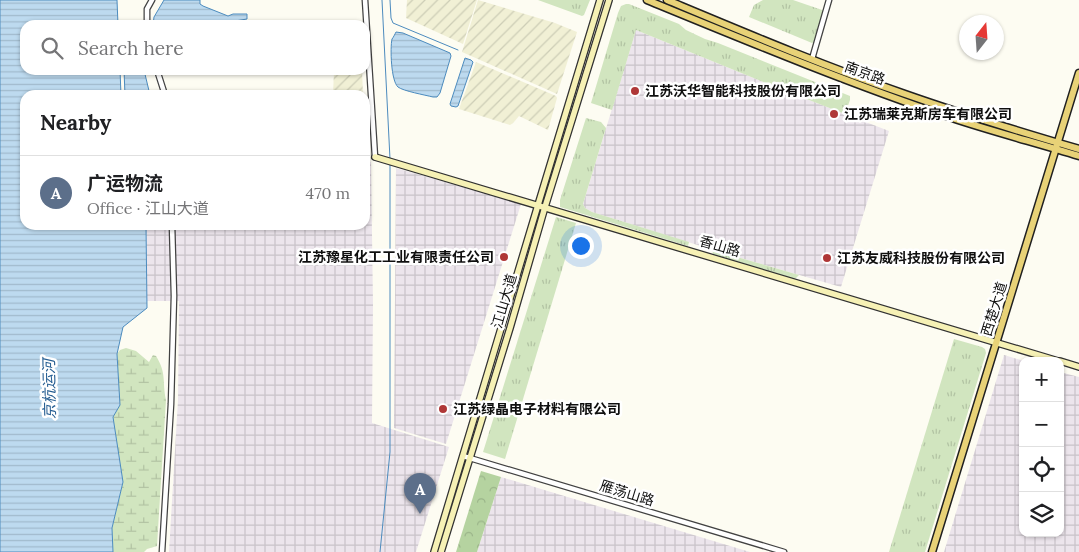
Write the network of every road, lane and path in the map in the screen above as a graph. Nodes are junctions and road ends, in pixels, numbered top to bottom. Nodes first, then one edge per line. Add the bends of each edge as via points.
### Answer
1 (152, 0) edge
2 (365, 0) edge
3 (600, 0) edge
4 (608, 0) edge
5 (647, 0) edge
6 (667, 0) edge
7 (829, 0) edge
8 (147, 20) edge
9 (366, 20) edge
10 (812, 59) junction
11 (1079, 73) edge
12 (159, 75) edge
13 (370, 75) edge
14 (163, 90) edge
15 (1057, 146) junction
16 (1079, 149) edge
17 (1079, 156) edge
18 (375, 157) joint
19 (538, 205) junction
20 (544, 207) junction
21 (172, 230) edge
22 (996, 342) junction
23 (1046, 357) edge
24 (1064, 362) edge
25 (1079, 367) edge
26 (466, 457) junction
27 (162, 552) edge
28 (434, 552) edge
29 (441, 552) edge
30 (784, 552) edge
31 (932, 552) edge

1 - 8 street via 147,9
2 - 9 street
3 - 19 street, 江山大道
4 - 20 street, 江山大道
5 - 15 main road, 南京路 via 899,99 953,118
6 - 10 main road, 南京路
7 - 10 street
10 - 15 main road, 南京路
11 - 15 main road, 西楚大道
12 - 14 street
13 - 18 street
15 - 16 main road, 南京路
15 - 17 main road, 南京路
15 - 22 main road, 西楚大道
18 - 19 street, 香山路
19 - 20 street, 香山路
19 - 26 street, 江山大道
20 - 22 street, 香山路
20 - 26 street, 江山大道 via 510,328
21 - 27 street via 171,404
22 - 23 street, 香山路
22 - 31 main road, 西楚大道
24 - 25 street, 香山路
26 - 28 street, 江山大道
26 - 29 street, 江山大道
26 - 30 street, 雁荡山路

